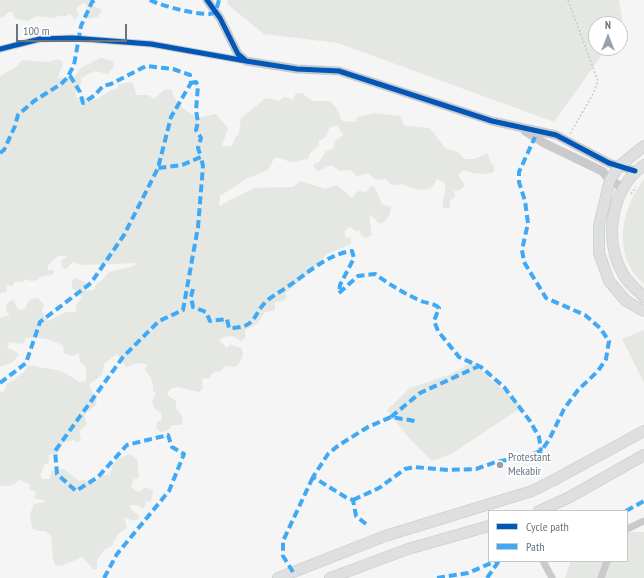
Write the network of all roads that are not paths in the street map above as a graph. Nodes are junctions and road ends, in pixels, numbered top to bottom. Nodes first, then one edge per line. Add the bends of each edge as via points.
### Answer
1 (207, 0) edge
2 (0, 49) edge
3 (246, 61) junction
4 (522, 129) junction
5 (644, 146) edge
6 (644, 165) edge
7 (620, 166) junction
8 (635, 171) junction
9 (610, 180) junction
10 (623, 188) junction
11 (644, 297) edge
12 (644, 311) edge
13 (644, 431) edge
14 (644, 455) edge
15 (541, 510) edge
16 (644, 522) edge
17 (488, 526) edge
18 (628, 529) edge
19 (544, 562) edge
20 (607, 562) edge
21 (278, 578) edge
22 (330, 578) edge
23 (552, 578) edge
24 (601, 578) edge

1 - 3 street via 220,18 238,54
2 - 3 street via 40,39 72,38 151,44
3 - 4 street via 339,72
4 - 7 street via 556,135 609,163
4 - 9 street via 544,143 602,171
5 - 7 main road
6 - 8 main road
7 - 8 street
7 - 9 main road
8 - 10 main road
9 - 10 street
9 - 12 main road via 598,225 599,253 609,281 626,301
10 - 11 main road via 613,215 611,237 614,255 623,275
13 - 21 main road via 532,491 385,536
14 - 15 main road via 563,501
16 - 18 street
17 - 22 main road via 387,556
19 - 23 street
20 - 24 street

